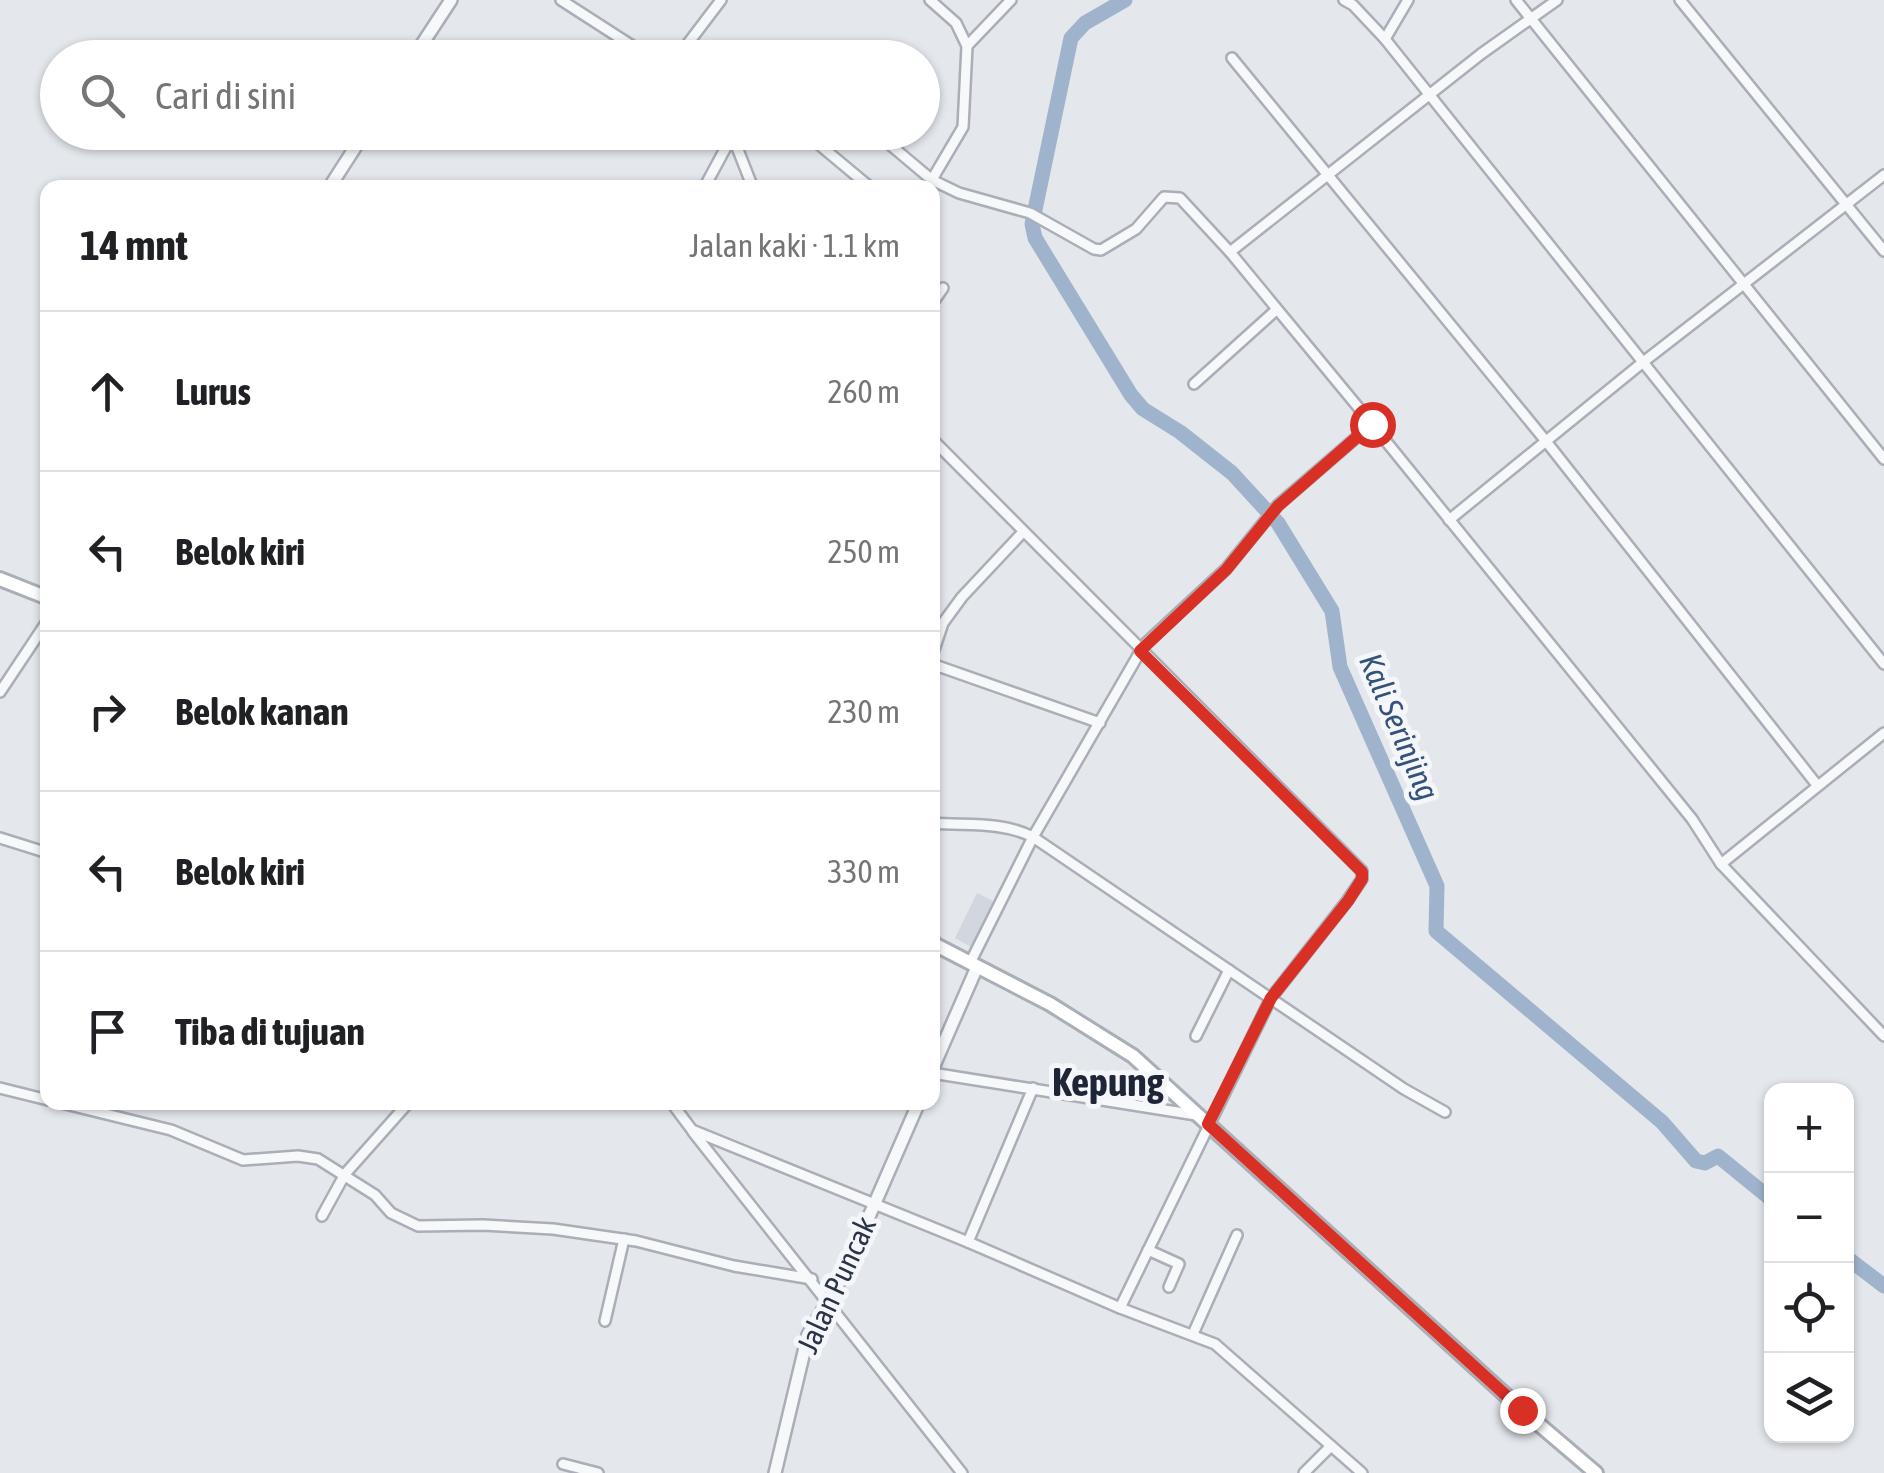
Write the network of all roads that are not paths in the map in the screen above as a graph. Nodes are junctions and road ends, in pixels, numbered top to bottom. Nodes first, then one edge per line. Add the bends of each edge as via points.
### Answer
1 (451, 0) edge
2 (561, 0) edge
3 (721, 0) edge
4 (930, 0) edge
5 (1011, 0) edge
6 (1344, 0) edge
7 (1408, 0) edge
8 (1516, 0) edge
9 (1556, 0) edge
10 (1680, 0) edge
11 (1531, 18) junction
12 (1385, 39) junction
13 (425, 40) edge
14 (623, 40) edge
15 (691, 40) edge
16 (967, 46) junction
17 (1232, 58) dead end
18 (1430, 97) junction
19 (353, 150) edge
20 (724, 150) edge
21 (738, 150) edge
22 (825, 150) edge
23 (894, 150) edge
24 (1884, 175) edge
25 (1328, 177) junction
26 (334, 180) edge
27 (708, 180) edge
28 (750, 180) edge
29 (861, 180) edge
30 (926, 180) edge
31 (932, 180) edge
32 (940, 187) edge
33 (1846, 204) junction
34 (1230, 252) junction
35 (1884, 252) edge
36 (1746, 284) junction
37 (942, 288) dead end
38 (940, 291) edge
39 (1276, 311) junction
40 (1642, 363) junction
41 (1194, 384) dead end
42 (1372, 424) junction
43 (1545, 440) junction
44 (940, 446) edge
45 (1884, 459) edge
46 (1449, 520) junction
47 (1023, 532) junction
48 (0, 579) edge
49 (40, 595) edge
50 (940, 621) edge
51 (944, 623) junction
52 (40, 632) edge
53 (940, 634) edge
54 (1144, 645) junction
55 (1884, 664) edge
56 (940, 667) edge
57 (0, 692) edge
58 (1100, 724) junction
59 (1884, 733) edge
60 (1817, 785) junction
61 (940, 823) edge
62 (0, 838) edge
63 (1030, 842) junction
64 (40, 850) edge
65 (1721, 864) junction
66 (940, 947) edge
67 (974, 965) junction
68 (1226, 975) junction
69 (1269, 1001) junction
70 (1196, 1036) dead end
71 (1884, 1036) edge
72 (940, 1051) edge
73 (940, 1072) edge
74 (0, 1088) edge
75 (1033, 1088) junction
76 (40, 1098) edge
77 (89, 1110) edge
78 (402, 1110) edge
79 (676, 1110) edge
80 (915, 1110) edge
81 (1445, 1112) dead end
82 (1204, 1119) junction
83 (692, 1130) junction
84 (345, 1174) junction
85 (874, 1206) junction
86 (322, 1216) dead end
87 (1237, 1235) dead end
88 (624, 1239) junction
89 (968, 1242) junction
90 (1148, 1250) junction
91 (812, 1280) junction
92 (1169, 1286) dead end
93 (827, 1303) junction
94 (1120, 1308) junction
95 (605, 1321) dead end
96 (1192, 1334) junction
97 (1332, 1446) junction
98 (563, 1464) dead end
99 (598, 1473) edge
100 (775, 1473) edge
101 (962, 1473) edge
102 (1304, 1473) edge
103 (1362, 1473) edge
104 (1596, 1473) edge

1 - 13 street
2 - 14 street
3 - 15 street
4 - 16 street via 956,23
5 - 16 street
6 - 12 street
7 - 12 street
8 - 11 street
9 - 11 street
10 - 33 street
11 - 18 street
11 - 36 street
12 - 18 street
16 - 31 street via 963,127
17 - 25 street
18 - 25 street
18 - 40 street
19 - 26 street
20 - 27 street
21 - 28 street
22 - 29 street
23 - 30 street
24 - 33 street
25 - 34 street
25 - 43 street
32 - 34 street via 1030,212 1102,250 1171,195
33 - 35 street
33 - 36 street
34 - 39 street
36 - 40 street
36 - 45 street
37 - 38 street
39 - 41 street
39 - 42 street
40 - 43 street
40 - 55 street
42 - 46 street
42 - 54 street via 1278,506 1226,570
43 - 46 street
43 - 60 street
44 - 47 street
46 - 65 street
47 - 51 street
47 - 54 street
48 - 49 main road
50 - 51 street
51 - 53 street
52 - 57 street
54 - 58 street
54 - 69 street via 1362,872 1348,901
56 - 58 street
58 - 63 street
59 - 60 street
60 - 65 street
61 - 63 street via 1013,828
62 - 64 street
63 - 67 street
63 - 68 street
65 - 71 street
66 - 67 main road
67 - 72 street
67 - 82 main road via 1107,1036
68 - 69 street
68 - 70 street
69 - 81 street
69 - 82 street
73 - 75 street
74 - 76 street
75 - 82 street
75 - 89 street
77 - 84 street via 172,1130 243,1160 298,1156
78 - 84 street
79 - 83 street
80 - 85 street, Jalan Puncak
82 - 90 street
82 - 104 main road
83 - 85 street
83 - 91 street
84 - 86 street
84 - 88 street via 391,1213 418,1226 553,1229
85 - 89 street
85 - 93 street, Jalan Puncak
87 - 96 street
88 - 91 street
88 - 95 street
89 - 94 street
90 - 92 street via 1179,1264
90 - 94 street
91 - 93 street
93 - 100 street, Jalan Puncak via 804,1350
93 - 101 street
94 - 96 street
96 - 97 street via 1215,1344
97 - 102 street
97 - 103 street
98 - 99 street

